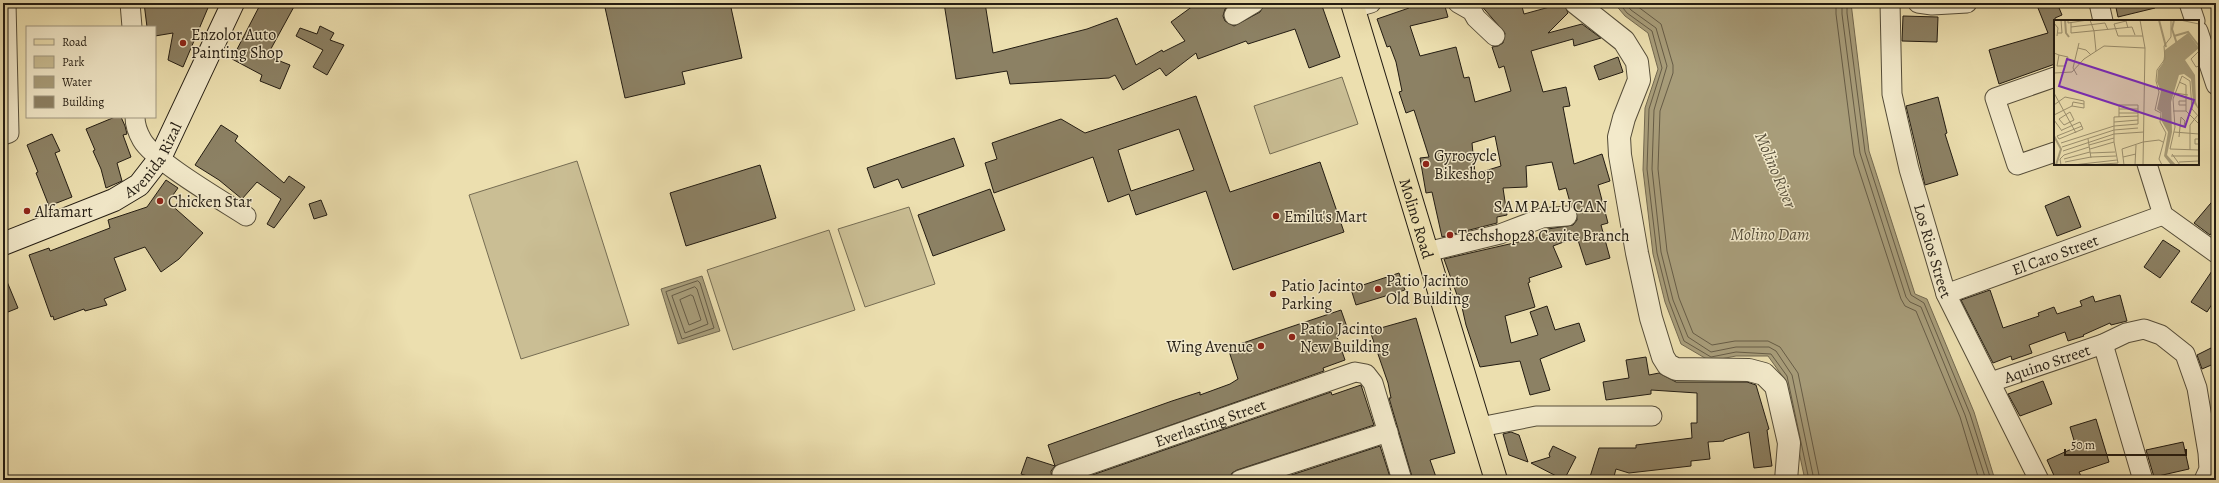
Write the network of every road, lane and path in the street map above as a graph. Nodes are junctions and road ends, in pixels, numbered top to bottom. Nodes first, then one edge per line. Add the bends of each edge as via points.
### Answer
1 (6, 3) edge
2 (130, 3) edge
3 (233, 3) edge
4 (1254, 3) edge
5 (1458, 3) edge
6 (1576, 3) edge
7 (1890, 3) edge
8 (1918, 3) edge
9 (1967, 3) edge
10 (2099, 3) edge
11 (2188, 3) edge
12 (1358, 5) edge
13 (1234, 15) dead end
14 (2103, 20) edge
15 (2194, 20) edge
16 (132, 26) edge
17 (2199, 34) edge
18 (1495, 36) dead end
19 (2054, 77) edge
20 (2216, 85) edge
21 (135, 118) edge
22 (3, 135) edge
23 (2054, 152) edge
24 (160, 158) junction
25 (2147, 165) edge
26 (2163, 215) junction
27 (246, 216) dead end
28 (1567, 216) dead end
29 (3, 244) edge
30 (1427, 252) junction
31 (2216, 253) edge
32 (1946, 294) junction
33 (2103, 344) junction
34 (1991, 382) junction
35 (1652, 416) dead end
36 (1480, 427) junction
37 (1388, 432) junction
38 (1063, 480) edge
39 (1240, 480) edge
40 (1402, 480) edge
41 (1496, 480) edge
42 (1786, 480) edge
43 (2039, 480) edge
44 (2143, 480) edge
45 (2204, 480) edge

1 - 22 street via 9,133
2 - 16 street
3 - 24 street, Avenida Rizal
4 - 13 street
5 - 18 street via 1469,9
6 - 42 street via 1624,41 1637,62 1639,80 1622,124 1619,137 1620,155 1637,254 1663,358 1668,365 1676,369 1749,370 1764,374 1776,386 1789,443
7 - 32 street, Los Rios Street via 1892,94 1909,169
8 - 9 street
10 - 14 street
11 - 15 street
12 - 30 main road, Molino Road
17 - 20 street
19 - 23 street via 1995,98 2018,165
21 - 24 street via 142,141
24 - 27 street
24 - 29 street, Avenida Rizal via 139,185 114,200
25 - 26 street
26 - 31 street
26 - 32 street, El Caro Street
28 - 30 street via 1542,218 1500,234
30 - 36 main road, Molino Road
32 - 34 street, Los Rios Street
33 - 34 street, Aquino Street
33 - 44 street
33 - 45 street, Aquino Street via 2126,333 2144,329 2161,335 2185,354 2197,388 2208,453 2209,469
34 - 43 street, Los Rios Street
35 - 36 street via 1536,416
36 - 41 main road, Molino Road
37 - 38 street, Everlasting Street via 1373,383 1366,374 1355,372 1062,474
37 - 39 street
37 - 40 street

